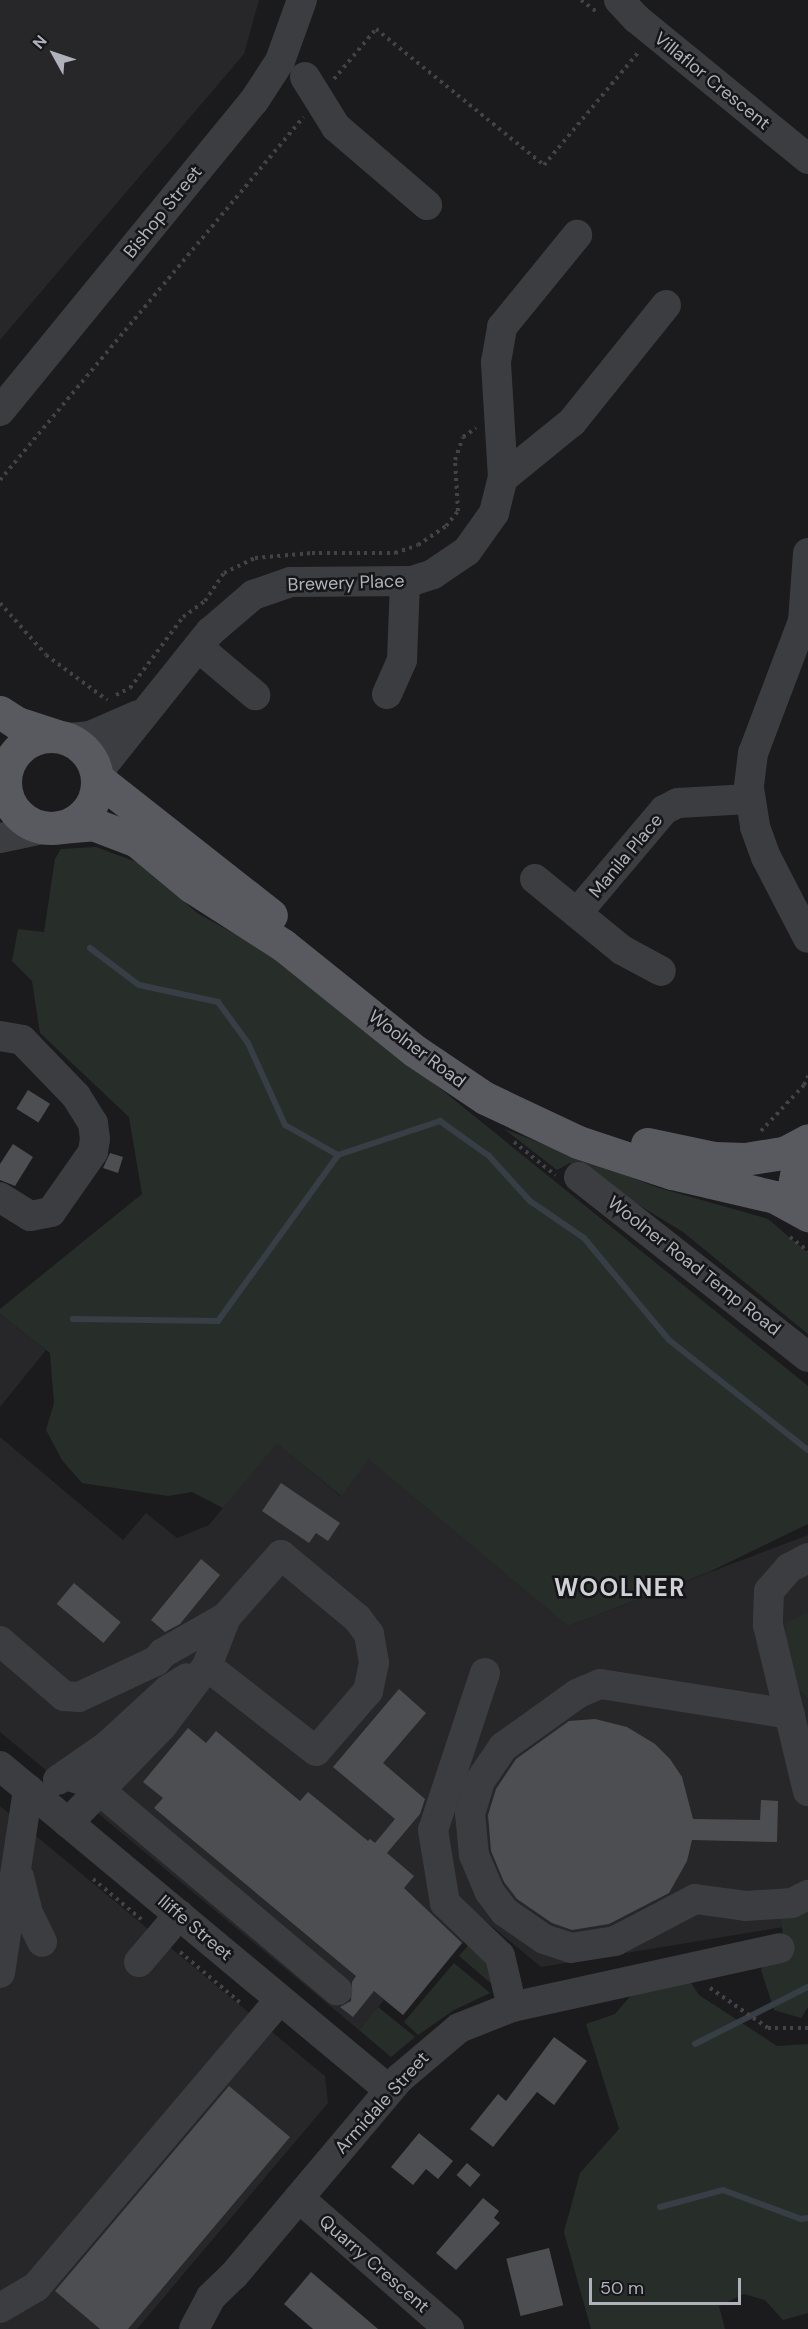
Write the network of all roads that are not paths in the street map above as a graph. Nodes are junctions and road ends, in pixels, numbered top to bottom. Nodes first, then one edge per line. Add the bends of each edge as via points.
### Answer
1 (302, 0) edge
2 (619, 0) edge
3 (311, 88) road end
4 (808, 159) edge
5 (427, 205) dead end
6 (577, 235) dead end
7 (666, 305) dead end
8 (0, 411) edge
9 (503, 478) junction
10 (808, 572) edge
11 (405, 581) junction
12 (198, 647) junction
13 (387, 694) dead end
14 (255, 695) dead end
15 (150, 706) junction
16 (0, 712) edge
17 (63, 737) junction
18 (98, 776) junction
19 (3, 791) edge
20 (749, 799) junction
21 (54, 828) junction
22 (0, 838) edge
23 (535, 879) dead end
24 (577, 913) junction
25 (808, 938) edge
26 (661, 971) dead end
27 (0, 1036) edge
28 (808, 1141) edge
29 (579, 1176) dead end
30 (0, 1197) edge
31 (808, 1214) edge
32 (808, 1357) edge
33 (808, 1558) edge
34 (226, 1617) junction
35 (0, 1641) edge
36 (156, 1661) junction
37 (207, 1666) junction
38 (485, 1673) dead end
39 (185, 1686) junction
40 (790, 1714) junction
41 (0, 1766) edge
42 (66, 1775) junction
43 (98, 1790) junction
44 (808, 1791) edge
45 (31, 1792) junction
46 (68, 1823) junction
47 (17, 1859) junction
48 (808, 1895) edge
49 (776, 1903) junction
50 (179, 1915) junction
51 (42, 1942) dead end
52 (139, 1962) dead end
53 (0, 1970) edge
54 (337, 1990) dead end
55 (280, 2000) junction
56 (512, 2007) junction
57 (389, 2090) junction
58 (299, 2198) junction
59 (0, 2308) edge
60 (194, 2329) edge
61 (449, 2329) edge

1 - 8 street, Bishop Street via 280,61 254,101
2 - 4 street, Villaflor Crescent
3 - 5 street via 336,127
6 - 9 street, Brewery Place via 501,327 496,362
7 - 9 street via 572,422
9 - 11 street, Brewery Place via 494,513 467,551 433,574
10 - 20 street via 801,626 753,753
11 - 12 street, Brewery Place via 290,582 271,587 226,615
11 - 13 street via 402,660
12 - 14 street
12 - 15 street, Brewery Place
15 - 17 street via 102,732
15 - 18 street, Brewery Place
16 - 17 main road via 17,723
17 - 18 main road via 87,752
17 - 19 main road via 34,738 16,752 6,772
18 - 21 main road via 91,806 74,822
18 - 28 main road, Woolner Road via 426,1038 515,1091 633,1140 714,1158 775,1156
19 - 21 main road via 21,818
20 - 24 street, Manila Place via 678,803 664,810
20 - 25 street via 765,857
21 - 22 street
21 - 31 main road, Woolner Road via 93,824 137,841 191,886 283,945 415,1051 485,1098 578,1142 672,1173 767,1194
23 - 24 street, Manila Place
24 - 26 street, Manila Place via 622,950
27 - 30 street via 22,1040 76,1096 93,1123 95,1139 93,1152 51,1212 30,1216
28 - 31 main road via 799,1158 795,1181
29 - 32 street, Woolner Road Temp Road
33 - 40 street via 789,1568 769,1591 768,1625
34 - 36 street via 163,1653
34 - 37 street
34 - 37 street via 281,1555 357,1618 369,1634 374,1663 368,1691 316,1751
35 - 36 street via 64,1696 79,1697
36 - 39 street
37 - 39 street
38 - 56 street via 433,1830 445,1903 500,1956
39 - 42 street
39 - 43 street via 162,1726
40 - 44 street
40 - 49 street via 600,1684 577,1694 503,1747 480,1781 470,1814 474,1855 500,1905 521,1926 571,1948 615,1941 695,1899 746,1906
41 - 45 street, Iliffe Street
42 - 43 street via 84,1778
42 - 45 street
43 - 46 street
43 - 54 street
45 - 46 street, Iliffe Street
45 - 47 street
46 - 50 street, Iliffe Street
47 - 51 street via 24,1900
47 - 53 street
48 - 49 street
49 - 56 street, Armidale Street via 775,1949
50 - 52 street
50 - 55 street, Iliffe Street
55 - 57 street, Iliffe Street
55 - 59 street via 36,2287
56 - 57 street, Armidale Street via 479,2018 444,2038
57 - 58 street, Armidale Street
58 - 60 street, Armidale Street via 211,2297
58 - 61 street, Quarry Crescent

